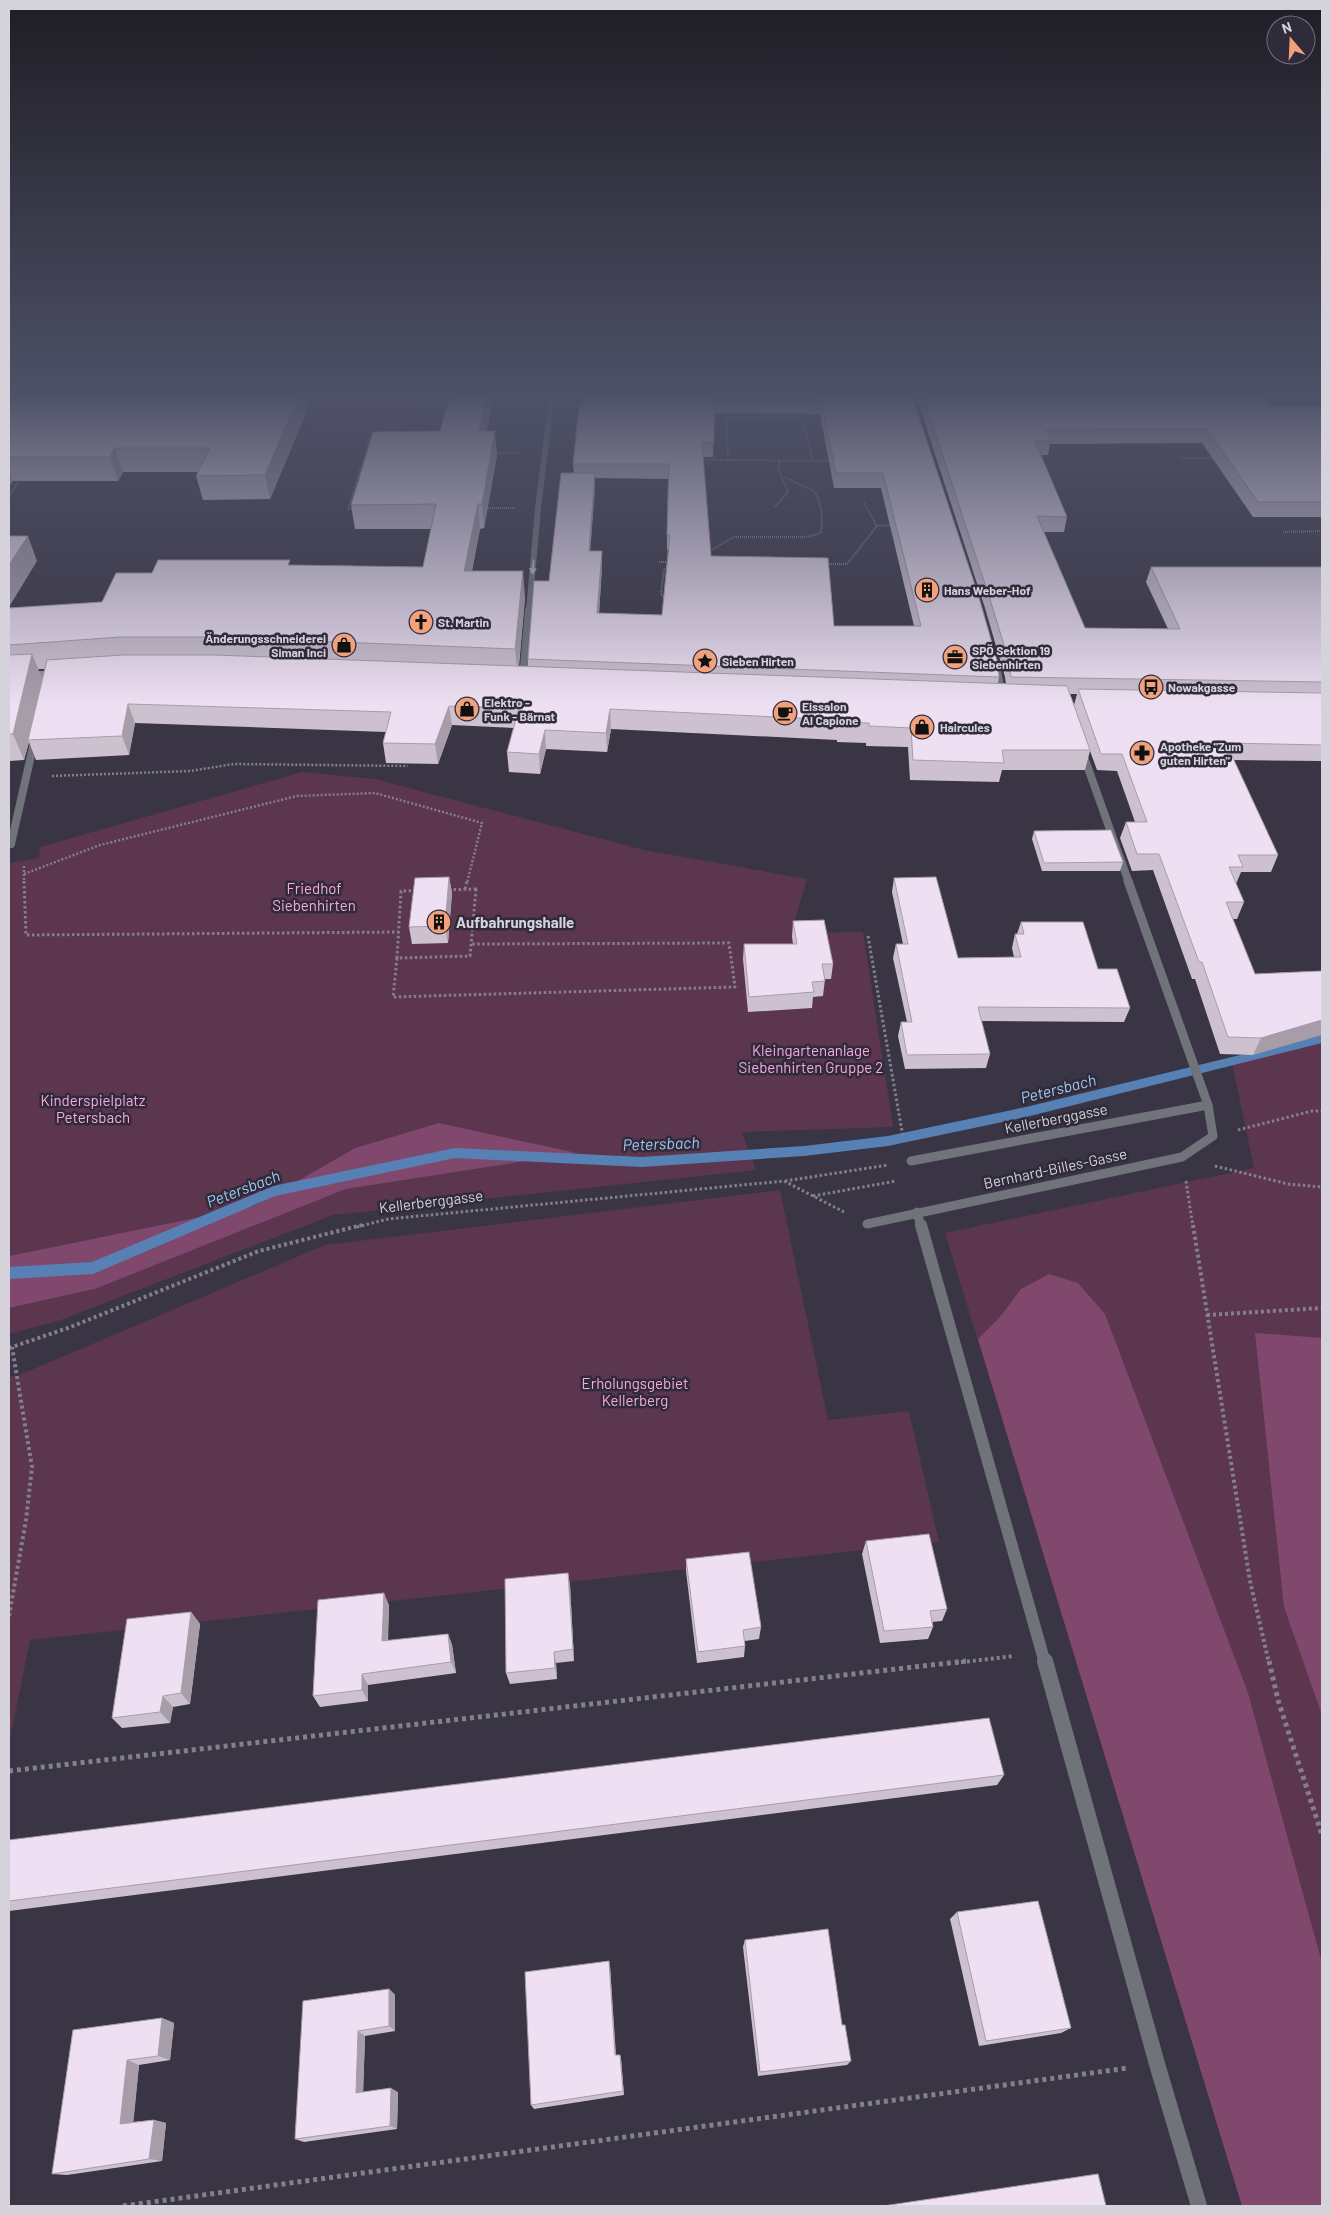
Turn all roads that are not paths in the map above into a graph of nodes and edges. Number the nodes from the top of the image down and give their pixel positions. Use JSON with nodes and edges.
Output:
{"nodes":[{"id":1,"x":539,"y":499,"type":"edge"},
{"id":2,"x":995,"y":660,"type":"edge"},
{"id":3,"x":70,"y":673,"type":"edge"},
{"id":4,"x":50,"y":674,"type":"junction"},
{"id":5,"x":9,"y":677,"type":"edge"},
{"id":6,"x":513,"y":680,"type":"edge"},
{"id":7,"x":523,"y":680,"type":"junction"},
{"id":8,"x":532,"y":680,"type":"edge"},
{"id":9,"x":48,"y":684,"type":"edge"},
{"id":10,"x":992,"y":698,"type":"edge"},
{"id":11,"x":1006,"y":698,"type":"joint"},
{"id":12,"x":37,"y":730,"type":"edge"},
{"id":13,"x":1078,"y":739,"type":"edge"},
{"id":14,"x":11,"y":844,"type":"road end"},
{"id":15,"x":1208,"y":1105,"type":"junction"},
{"id":16,"x":911,"y":1161,"type":"road end"},
{"id":17,"x":917,"y":1212,"type":"junction"},
{"id":18,"x":867,"y":1224,"type":"road end"},
{"id":19,"x":1199,"y":2206,"type":"edge"}],
"edges":[{"from":1,"to":7,"type":"street","one_way":true},
{"from":2,"to":11,"type":"street"},
{"from":3,"to":4,"type":"main road"},
{"from":4,"to":5,"type":"main road"},
{"from":4,"to":9,"type":"street"},
{"from":6,"to":7,"type":"main road"},
{"from":7,"to":8,"type":"main road"},
{"from":10,"to":11,"type":"main road"},
{"from":12,"to":14,"type":"street"},
{"from":13,"to":15,"type":"street"},
{"from":15,"to":16,"type":"street","name":"Kellerberggasse"},
{"from":15,"to":17,"type":"street","name":"Bernhard-Billes-Gasse"},
{"from":17,"to":18,"type":"street","name":"Bernhard-Billes-Gasse"},
{"from":17,"to":19,"type":"street"}]}
